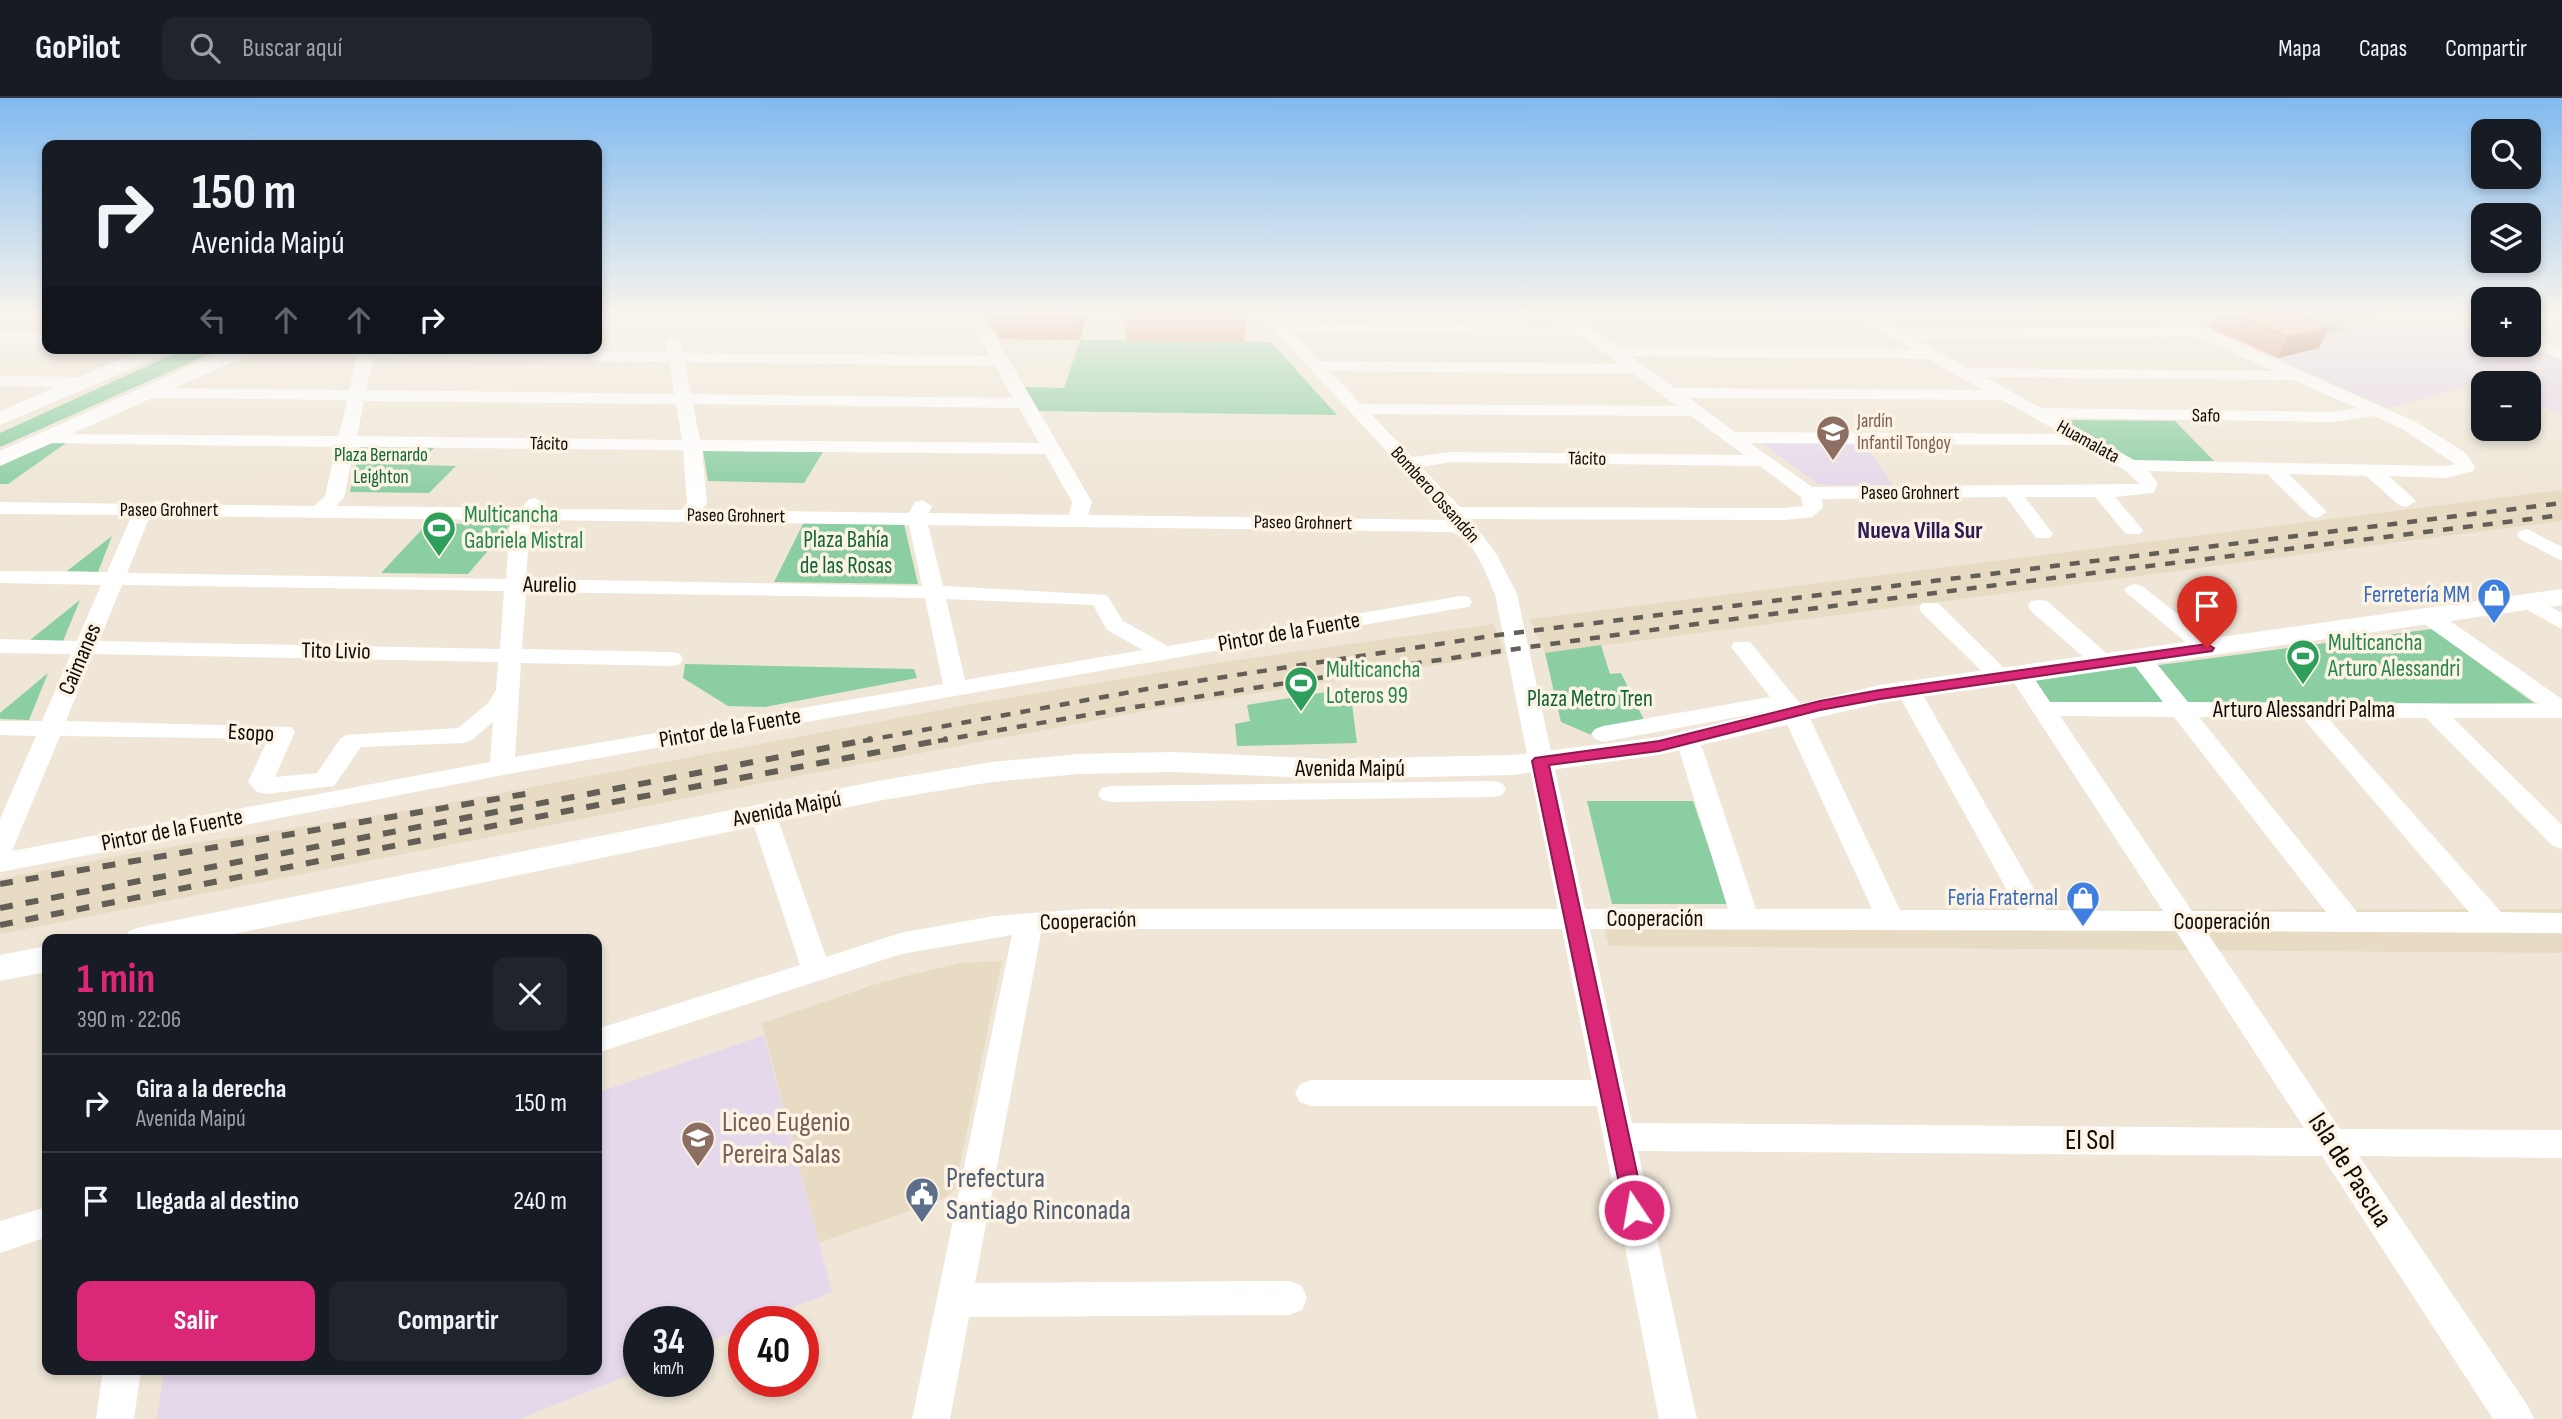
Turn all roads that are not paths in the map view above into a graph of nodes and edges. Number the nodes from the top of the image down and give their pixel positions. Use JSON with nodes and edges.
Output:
{"nodes":[{"id":1,"x":107,"y":373,"type":"edge"},
{"id":2,"x":198,"y":373,"type":"edge"},
{"id":3,"x":361,"y":373,"type":"edge"},
{"id":4,"x":678,"y":373,"type":"edge"},
{"id":5,"x":1008,"y":373,"type":"edge"},
{"id":6,"x":1322,"y":373,"type":"edge"},
{"id":7,"x":1644,"y":373,"type":"edge"},
{"id":8,"x":1967,"y":373,"type":"edge"},
{"id":9,"x":2020,"y":373,"type":"edge"},
{"id":10,"x":2291,"y":373,"type":"edge"},
{"id":11,"x":2298,"y":376,"type":"junction"},
{"id":12,"x":0,"y":381,"type":"edge"},
{"id":13,"x":86,"y":382,"type":"junction"},
{"id":14,"x":147,"y":393,"type":"junction"},
{"id":15,"x":1671,"y":393,"type":"junction"},
{"id":16,"x":356,"y":394,"type":"junction"},
{"id":17,"x":2005,"y":395,"type":"junction"},
{"id":18,"x":683,"y":400,"type":"junction"},
{"id":19,"x":1025,"y":403,"type":"junction"},
{"id":20,"x":1355,"y":409,"type":"junction"},
{"id":21,"x":1697,"y":411,"type":"junction"},
{"id":22,"x":2375,"y":411,"type":"junction"},
{"id":23,"x":2037,"y":413,"type":"junction"},
{"id":24,"x":0,"y":419,"type":"edge"},
{"id":25,"x":1732,"y":436,"type":"junction"},
{"id":26,"x":47,"y":438,"type":"junction"},
{"id":27,"x":2084,"y":440,"type":"junction"},
{"id":28,"x":345,"y":441,"type":"junction"},
{"id":29,"x":692,"y":445,"type":"junction"},
{"id":30,"x":1052,"y":449,"type":"junction"},
{"id":31,"x":0,"y":459,"type":"edge"},
{"id":32,"x":1766,"y":461,"type":"junction"},
{"id":33,"x":1408,"y":463,"type":"junction"},
{"id":34,"x":2130,"y":465,"type":"junction"},
{"id":35,"x":2272,"y":468,"type":"junction"},
{"id":36,"x":2370,"y":470,"type":"junction"},
{"id":37,"x":2101,"y":492,"type":"junction"},
{"id":38,"x":2129,"y":492,"type":"joint"},
{"id":39,"x":2012,"y":493,"type":"junction"},
{"id":40,"x":0,"y":494,"type":"edge"},
{"id":41,"x":188,"y":496,"type":"junction"},
{"id":42,"x":1810,"y":496,"type":"junction"},
{"id":43,"x":2406,"y":502,"type":"dead end"},
{"id":44,"x":328,"y":504,"type":"junction"},
{"id":45,"x":533,"y":507,"type":"junction"},
{"id":46,"x":0,"y":508,"type":"edge"},
{"id":47,"x":1451,"y":508,"type":"junction"},
{"id":48,"x":693,"y":509,"type":"junction"},
{"id":49,"x":149,"y":510,"type":"junction"},
{"id":50,"x":919,"y":512,"type":"junction"},
{"id":51,"x":2317,"y":512,"type":"dead end"},
{"id":52,"x":1079,"y":514,"type":"junction"},
{"id":53,"x":1239,"y":516,"type":"junction"},
{"id":54,"x":2133,"y":530,"type":"dead end"},
{"id":55,"x":1471,"y":532,"type":"junction"},
{"id":56,"x":2043,"y":534,"type":"dead end"},
{"id":57,"x":2527,"y":534,"type":"dead end"},
{"id":58,"x":2562,"y":555,"type":"edge"},
{"id":59,"x":0,"y":577,"type":"edge"},
{"id":60,"x":114,"y":579,"type":"junction"},
{"id":61,"x":517,"y":584,"type":"junction"},
{"id":62,"x":2135,"y":590,"type":"dead end"},
{"id":63,"x":932,"y":592,"type":"junction"},
{"id":64,"x":2562,"y":597,"type":"edge"},
{"id":65,"x":1461,"y":602,"type":"dead end"},
{"id":66,"x":2530,"y":602,"type":"junction"},
{"id":67,"x":2039,"y":606,"type":"dead end"},
{"id":68,"x":1930,"y":608,"type":"dead end"},
{"id":69,"x":2428,"y":616,"type":"junction"},
{"id":70,"x":2562,"y":622,"type":"edge"},
{"id":71,"x":0,"y":646,"type":"edge"},
{"id":72,"x":86,"y":646,"type":"junction"},
{"id":73,"x":1742,"y":647,"type":"dead end"},
{"id":74,"x":2207,"y":648,"type":"junction"},
{"id":75,"x":1166,"y":653,"type":"junction"},
{"id":76,"x":511,"y":655,"type":"junction"},
{"id":77,"x":2140,"y":658,"type":"junction"},
{"id":78,"x":672,"y":659,"type":"dead end"},
{"id":79,"x":2104,"y":663,"type":"junction"},
{"id":80,"x":2011,"y":675,"type":"junction"},
{"id":81,"x":956,"y":690,"type":"junction"},
{"id":82,"x":1908,"y":690,"type":"junction"},
{"id":83,"x":507,"y":691,"type":"junction"},
{"id":84,"x":1791,"y":706,"type":"junction"},
{"id":85,"x":2045,"y":709,"type":"junction"},
{"id":86,"x":2183,"y":710,"type":"junction"},
{"id":87,"x":2308,"y":710,"type":"junction"},
{"id":88,"x":2562,"y":710,"type":"edge"},
{"id":89,"x":2433,"y":711,"type":"junction"},
{"id":90,"x":0,"y":728,"type":"edge"},
{"id":91,"x":51,"y":729,"type":"junction"},
{"id":92,"x":1603,"y":734,"type":"dead end"},
{"id":93,"x":1691,"y":750,"type":"dead end"},
{"id":94,"x":1540,"y":761,"type":"junction"},
{"id":95,"x":502,"y":767,"type":"junction"},
{"id":96,"x":1172,"y":777,"type":"junction"},
{"id":97,"x":1493,"y":789,"type":"dead end"},
{"id":98,"x":1111,"y":794,"type":"dead end"},
{"id":99,"x":763,"y":814,"type":"junction"},
{"id":100,"x":5,"y":823,"type":"edge"},
{"id":101,"x":2562,"y":839,"type":"edge"},
{"id":102,"x":0,"y":849,"type":"edge"},
{"id":103,"x":0,"y":863,"type":"edge"},
{"id":104,"x":1573,"y":919,"type":"junction"},
{"id":105,"x":1745,"y":919,"type":"junction"},
{"id":106,"x":1891,"y":920,"type":"junction"},
{"id":107,"x":2038,"y":921,"type":"junction"},
{"id":108,"x":1029,"y":922,"type":"junction"},
{"id":109,"x":2186,"y":922,"type":"junction"},
{"id":110,"x":2350,"y":922,"type":"junction"},
{"id":111,"x":2494,"y":923,"type":"junction"},
{"id":112,"x":2562,"y":923,"type":"edge"},
{"id":113,"x":187,"y":934,"type":"edge"},
{"id":114,"x":42,"y":960,"type":"edge"},
{"id":115,"x":0,"y":968,"type":"edge"},
{"id":116,"x":816,"y":970,"type":"junction"},
{"id":117,"x":602,"y":1039,"type":"edge"},
{"id":118,"x":1311,"y":1093,"type":"dead end"},
{"id":119,"x":1609,"y":1093,"type":"junction"},
{"id":120,"x":1618,"y":1137,"type":"junction"},
{"id":121,"x":2332,"y":1142,"type":"junction"},
{"id":122,"x":2562,"y":1144,"type":"edge"},
{"id":123,"x":42,"y":1224,"type":"edge"},
{"id":124,"x":0,"y":1237,"type":"edge"},
{"id":125,"x":1289,"y":1298,"type":"dead end"},
{"id":126,"x":954,"y":1300,"type":"junction"},
{"id":127,"x":121,"y":1375,"type":"edge"},
{"id":128,"x":115,"y":1419,"type":"edge"},
{"id":129,"x":931,"y":1419,"type":"edge"},
{"id":130,"x":1678,"y":1419,"type":"edge"},
{"id":131,"x":2515,"y":1419,"type":"edge"}],
"edges":[{"from":1,"to":13,"type":"main road"},
{"from":2,"to":14,"type":"main road"},
{"from":3,"to":16,"type":"street"},
{"from":4,"to":18,"type":"street"},
{"from":5,"to":19,"type":"street"},
{"from":6,"to":20,"type":"street","name":"Bombero Ossandón"},
{"from":7,"to":15,"type":"street"},
{"from":8,"to":17,"type":"street","name":"Huamalata"},
{"from":9,"to":11,"type":"street"},
{"from":10,"to":11,"type":"street"},
{"from":11,"to":22,"type":"street"},
{"from":12,"to":13,"type":"street"},
{"from":13,"to":24,"type":"main road"},
{"from":14,"to":16,"type":"street"},
{"from":14,"to":26,"type":"main road"},
{"from":15,"to":17,"type":"street"},
{"from":15,"to":21,"type":"street"},
{"from":16,"to":18,"type":"street"},
{"from":16,"to":28,"type":"street"},
{"from":17,"to":23,"type":"street","name":"Huamalata"},
{"from":18,"to":19,"type":"street"},
{"from":18,"to":29,"type":"street"},
{"from":19,"to":30,"type":"street"},
{"from":20,"to":21,"type":"street"},
{"from":20,"to":33,"type":"street","name":"Bombero Ossandón"},
{"from":21,"to":25,"type":"street"},
{"from":22,"to":23,"type":"street","name":"Safo"},
{"from":22,"to":36,"type":"street"},
{"from":23,"to":27,"type":"street","name":"Huamalata"},
{"from":25,"to":27,"type":"street"},
{"from":25,"to":32,"type":"street"},
{"from":26,"to":28,"type":"street","name":"Tácito"},
{"from":26,"to":31,"type":"main road"},
{"from":27,"to":34,"type":"street","name":"Huamalata"},
{"from":28,"to":29,"type":"street","name":"Tácito"},
{"from":28,"to":44,"type":"street"},
{"from":29,"to":30,"type":"street","name":"Tácito"},
{"from":29,"to":48,"type":"street"},
{"from":30,"to":52,"type":"street"},
{"from":32,"to":33,"type":"street","name":"Tácito"},
{"from":32,"to":42,"type":"street"},
{"from":33,"to":47,"type":"street","name":"Bombero Ossandón"},
{"from":34,"to":35,"type":"street"},
{"from":34,"to":38,"type":"street","name":"Huamalata"},
{"from":35,"to":36,"type":"street"},
{"from":35,"to":51,"type":"street"},
{"from":36,"to":43,"type":"street"},
{"from":37,"to":38,"type":"street","name":"Paseo Grohnert"},
{"from":37,"to":39,"type":"street","name":"Paseo Grohnert"},
{"from":37,"to":54,"type":"street"},
{"from":39,"to":42,"type":"street","name":"Paseo Grohnert"},
{"from":39,"to":56,"type":"street"},
{"from":40,"to":41,"type":"street","name":"Paseo Grohnert"},
{"from":41,"to":44,"type":"street","name":"Paseo Grohnert"},
{"from":41,"to":49,"type":"street"},
{"from":42,"to":47,"type":"street","name":"Paseo Grohnert"},
{"from":44,"to":45,"type":"street","name":"Paseo Grohnert"},
{"from":44,"to":49,"type":"street","name":"Paseo Grohnert"},
{"from":45,"to":48,"type":"street","name":"Paseo Grohnert"},
{"from":45,"to":61,"type":"street"},
{"from":46,"to":49,"type":"street","name":"Paseo Grohnert"},
{"from":47,"to":53,"type":"street","name":"Paseo Grohnert"},
{"from":47,"to":55,"type":"street","name":"Bombero Ossandón"},
{"from":48,"to":50,"type":"street","name":"Paseo Grohnert"},
{"from":49,"to":60,"type":"street","name":"Caimanes"},
{"from":50,"to":52,"type":"street","name":"Paseo Grohnert"},
{"from":50,"to":63,"type":"street"},
{"from":52,"to":53,"type":"street","name":"Paseo Grohnert"},
{"from":53,"to":55,"type":"street","name":"Paseo Grohnert"},
{"from":55,"to":94,"type":"street","name":"Bombero Ossandón"},
{"from":57,"to":58,"type":"street"},
{"from":59,"to":60,"type":"street","name":"Aurelio"},
{"from":60,"to":61,"type":"street","name":"Aurelio"},
{"from":60,"to":72,"type":"street","name":"Caimanes"},
{"from":61,"to":63,"type":"street","name":"Aurelio"},
{"from":61,"to":76,"type":"street"},
{"from":62,"to":74,"type":"street"},
{"from":63,"to":75,"type":"street","name":"Aurelio"},
{"from":63,"to":81,"type":"street"},
{"from":64,"to":66,"type":"main road","name":"Avenida Maipú"},
{"from":65,"to":75,"type":"street","name":"Pintor de la Fuente"},
{"from":66,"to":69,"type":"main road","name":"Avenida Maipú"},
{"from":66,"to":70,"type":"street"},
{"from":67,"to":79,"type":"street"},
{"from":68,"to":80,"type":"street","name":"Isla de Pascua"},
{"from":69,"to":74,"type":"main road","name":"Avenida Maipú"},
{"from":69,"to":88,"type":"street"},
{"from":71,"to":72,"type":"street","name":"Tito Livio"},
{"from":72,"to":76,"type":"street","name":"Tito Livio"},
{"from":72,"to":91,"type":"street","name":"Caimanes"},
{"from":73,"to":84,"type":"street"},
{"from":74,"to":77,"type":"main road","name":"Avenida Maipú"},
{"from":75,"to":81,"type":"street","name":"Pintor de la Fuente"},
{"from":76,"to":78,"type":"street","name":"Tito Livio"},
{"from":76,"to":83,"type":"street"},
{"from":77,"to":79,"type":"main road","name":"Avenida Maipú"},
{"from":77,"to":86,"type":"street"},
{"from":79,"to":80,"type":"main road","name":"Avenida Maipú"},
{"from":80,"to":82,"type":"main road","name":"Avenida Maipú"},
{"from":80,"to":85,"type":"street","name":"Isla de Pascua"},
{"from":81,"to":95,"type":"street","name":"Pintor de la Fuente"},
{"from":82,"to":84,"type":"main road","name":"Avenida Maipú"},
{"from":82,"to":107,"type":"street"},
{"from":83,"to":91,"type":"street","name":"Esopo"},
{"from":83,"to":95,"type":"street"},
{"from":84,"to":92,"type":"street","name":"Avenida Maipú"},
{"from":84,"to":94,"type":"main road","name":"Avenida Maipú"},
{"from":84,"to":106,"type":"street"},
{"from":85,"to":86,"type":"street","name":"Arturo Alessandri Palma"},
{"from":85,"to":109,"type":"street","name":"Isla de Pascua"},
{"from":86,"to":87,"type":"street","name":"Arturo Alessandri Palma"},
{"from":86,"to":110,"type":"street"},
{"from":87,"to":89,"type":"street","name":"Arturo Alessandri Palma"},
{"from":87,"to":111,"type":"street"},
{"from":88,"to":89,"type":"street","name":"Arturo Alessandri Palma"},
{"from":89,"to":101,"type":"street"},
{"from":90,"to":91,"type":"street","name":"Esopo"},
{"from":91,"to":100,"type":"street","name":"Caimanes"},
{"from":93,"to":105,"type":"street"},
{"from":94,"to":96,"type":"main road","name":"Avenida Maipú"},
{"from":94,"to":104,"type":"street","name":"Bombero Ossandón"},
{"from":95,"to":103,"type":"street","name":"Pintor de la Fuente"},
{"from":96,"to":97,"type":"street","name":"Avenida Maipú"},
{"from":96,"to":98,"type":"street","name":"Avenida Maipú"},
{"from":96,"to":99,"type":"main road","name":"Avenida Maipú"},
{"from":99,"to":113,"type":"main road","name":"Avenida Maipú"},
{"from":99,"to":116,"type":"street"},
{"from":100,"to":102,"type":"street","name":"Caimanes"},
{"from":104,"to":105,"type":"street","name":"Cooperación"},
{"from":104,"to":108,"type":"street","name":"Cooperación"},
{"from":104,"to":119,"type":"street","name":"Bombero Ossandón"},
{"from":105,"to":106,"type":"street","name":"Cooperación"},
{"from":106,"to":107,"type":"street","name":"Cooperación"},
{"from":107,"to":109,"type":"street","name":"Cooperación"},
{"from":108,"to":116,"type":"street","name":"Cooperación"},
{"from":108,"to":126,"type":"street"},
{"from":109,"to":110,"type":"street","name":"Cooperación"},
{"from":109,"to":121,"type":"street","name":"Isla de Pascua"},
{"from":110,"to":111,"type":"street","name":"Cooperación"},
{"from":111,"to":112,"type":"street","name":"Cooperación"},
{"from":114,"to":115,"type":"main road"},
{"from":116,"to":117,"type":"street","name":"Cooperación"},
{"from":118,"to":119,"type":"street"},
{"from":119,"to":120,"type":"street","name":"Bombero Ossandón"},
{"from":120,"to":121,"type":"street","name":"El Sol"},
{"from":120,"to":130,"type":"street","name":"Bombero Ossandón"},
{"from":121,"to":122,"type":"street","name":"El Sol"},
{"from":121,"to":131,"type":"street","name":"Isla de Pascua"},
{"from":123,"to":124,"type":"street"},
{"from":125,"to":126,"type":"street"},
{"from":126,"to":129,"type":"street"},
{"from":127,"to":128,"type":"street"}]}
